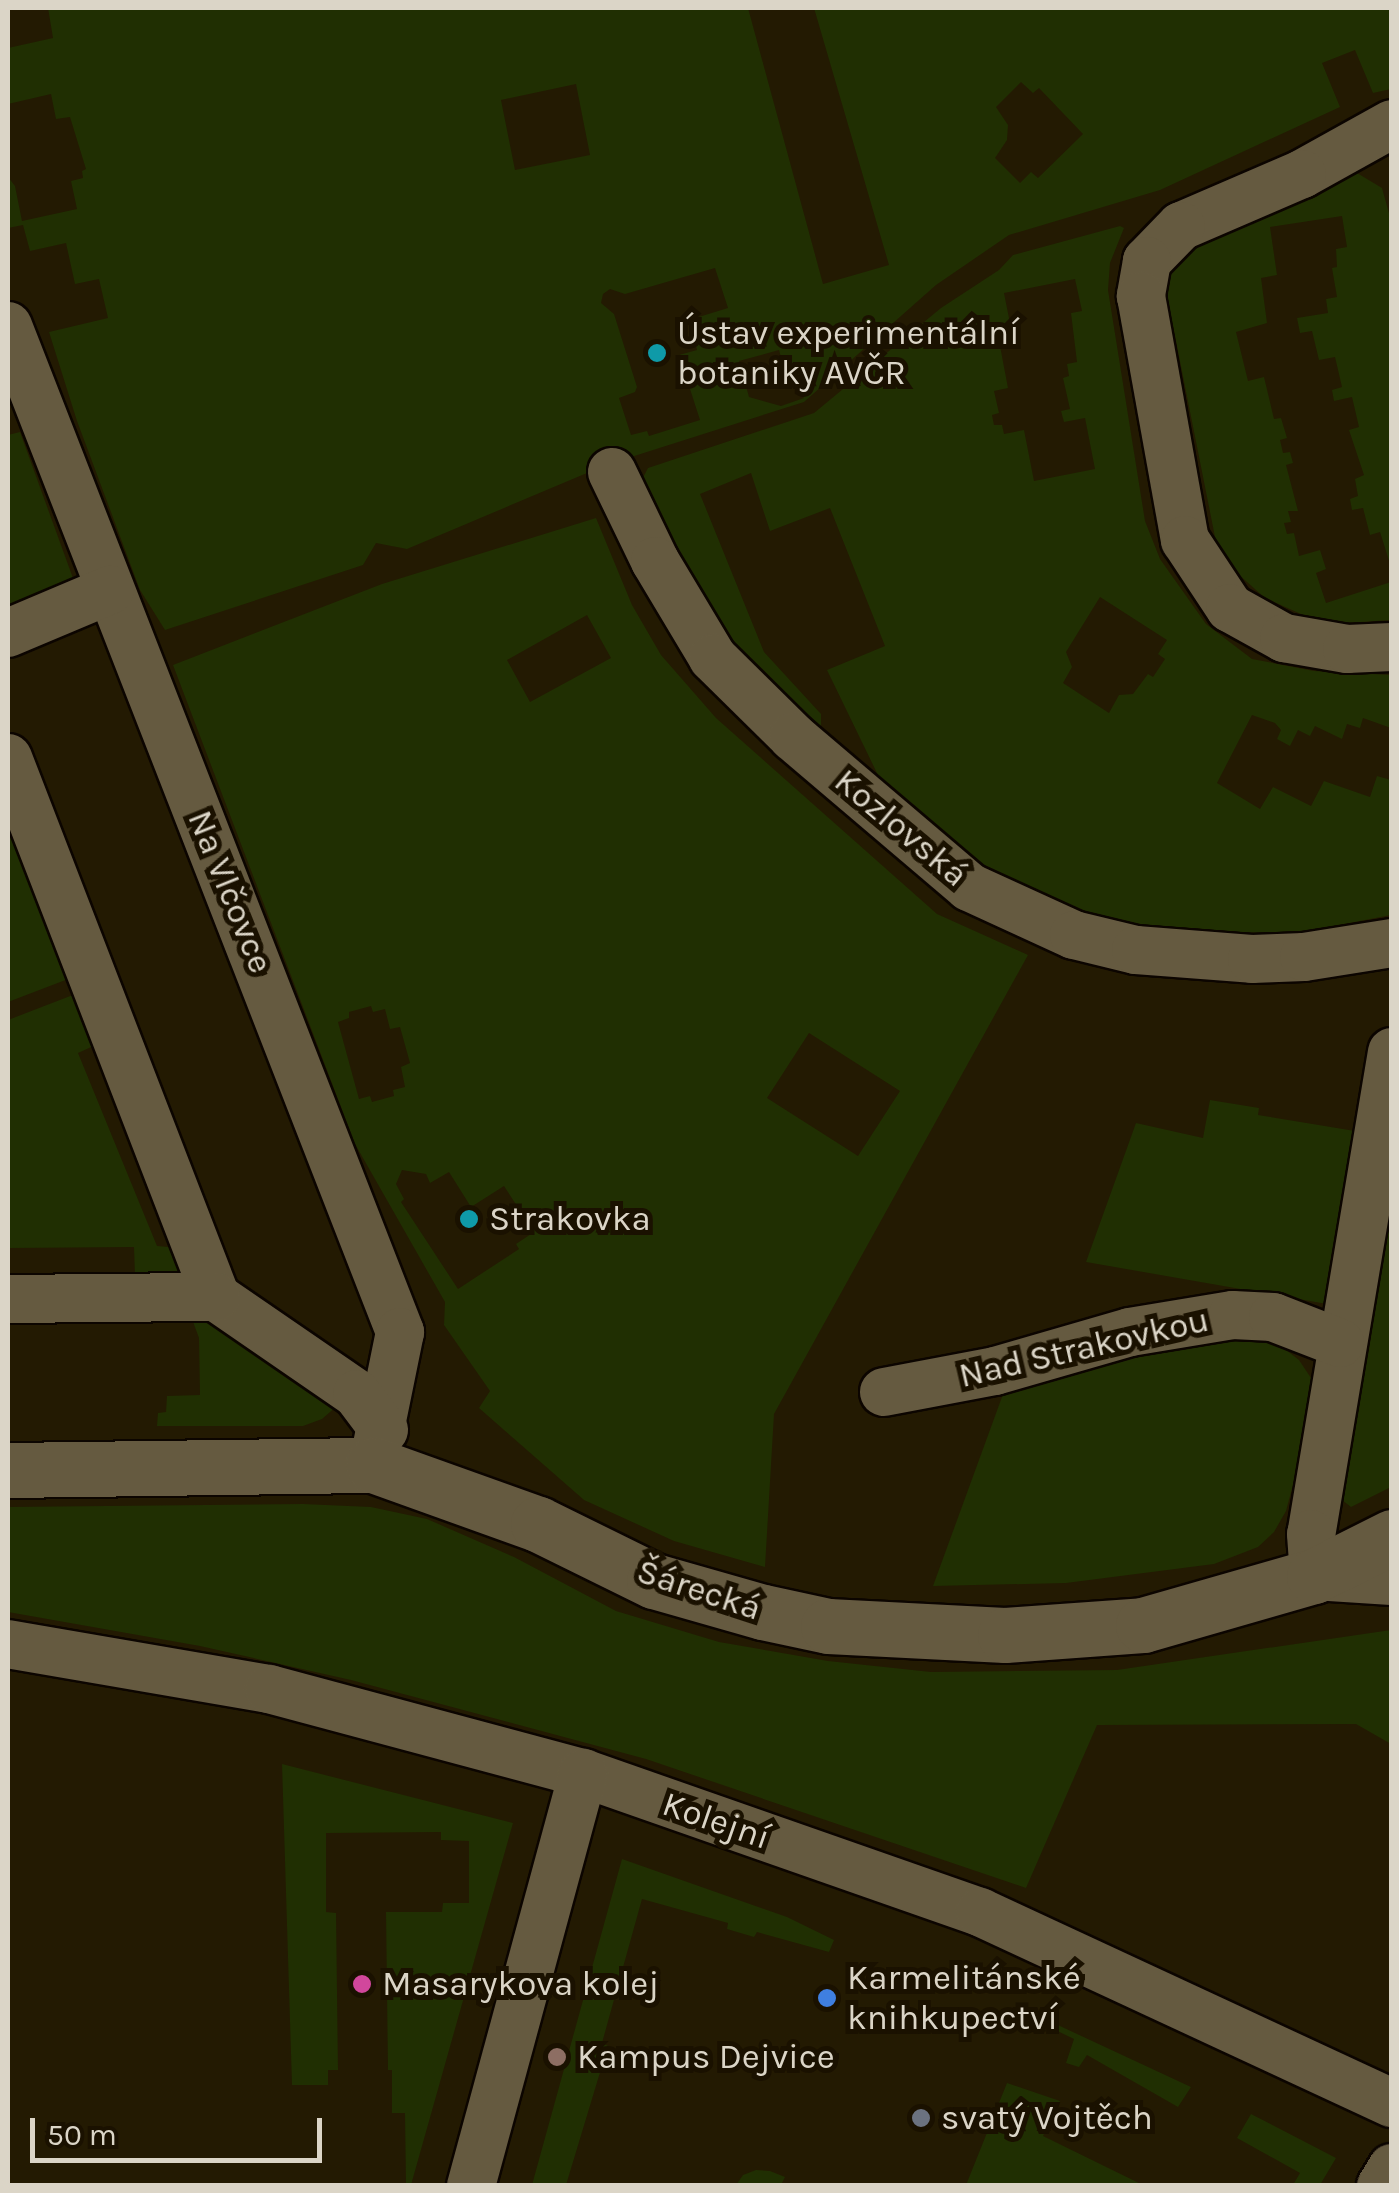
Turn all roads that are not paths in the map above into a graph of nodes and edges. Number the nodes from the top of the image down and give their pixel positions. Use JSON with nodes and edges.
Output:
{"nodes":[{"id":1,"x":1392,"y":124,"type":"edge"},
{"id":2,"x":8,"y":326,"type":"edge"},
{"id":3,"x":612,"y":472,"type":"dead end"},
{"id":4,"x":110,"y":590,"type":"junction"},
{"id":5,"x":8,"y":633,"type":"edge"},
{"id":6,"x":1392,"y":647,"type":"edge"},
{"id":7,"x":8,"y":758,"type":"edge"},
{"id":8,"x":1392,"y":943,"type":"edge"},
{"id":9,"x":1392,"y":1052,"type":"edge"},
{"id":10,"x":216,"y":1296,"type":"junction"},
{"id":11,"x":8,"y":1299,"type":"edge"},
{"id":12,"x":1340,"y":1343,"type":"junction"},
{"id":13,"x":884,"y":1392,"type":"dead end"},
{"id":14,"x":379,"y":1448,"type":"junction"},
{"id":15,"x":8,"y":1470,"type":"edge"},
{"id":16,"x":1392,"y":1537,"type":"edge"},
{"id":17,"x":1314,"y":1576,"type":"junction"},
{"id":18,"x":1392,"y":1581,"type":"edge"},
{"id":19,"x":8,"y":1644,"type":"edge"},
{"id":20,"x":583,"y":1774,"type":"junction"},
{"id":21,"x":1392,"y":2103,"type":"edge"},
{"id":22,"x":1392,"y":2168,"type":"edge"},
{"id":23,"x":471,"y":2186,"type":"edge"},
{"id":24,"x":1382,"y":2186,"type":"edge"}],
"edges":[{"from":1,"to":6,"type":"street"},
{"from":2,"to":4,"type":"street","name":"Na Vlčovce"},
{"from":3,"to":8,"type":"street","name":"Kozlovská"},
{"from":4,"to":5,"type":"street"},
{"from":4,"to":14,"type":"street","name":"Na Vlčovce"},
{"from":7,"to":10,"type":"street"},
{"from":9,"to":12,"type":"street"},
{"from":10,"to":11,"type":"street"},
{"from":10,"to":14,"type":"street"},
{"from":12,"to":13,"type":"street","name":"Nad Strakovkou"},
{"from":12,"to":17,"type":"street"},
{"from":14,"to":15,"type":"street","name":"Šárecká"},
{"from":14,"to":17,"type":"street","name":"Šárecká"},
{"from":16,"to":17,"type":"street","name":"Šárecká"},
{"from":17,"to":18,"type":"street"},
{"from":19,"to":20,"type":"street","name":"Kolejní"},
{"from":20,"to":21,"type":"street","name":"Kolejní"},
{"from":20,"to":23,"type":"street"},
{"from":22,"to":24,"type":"street"}]}
